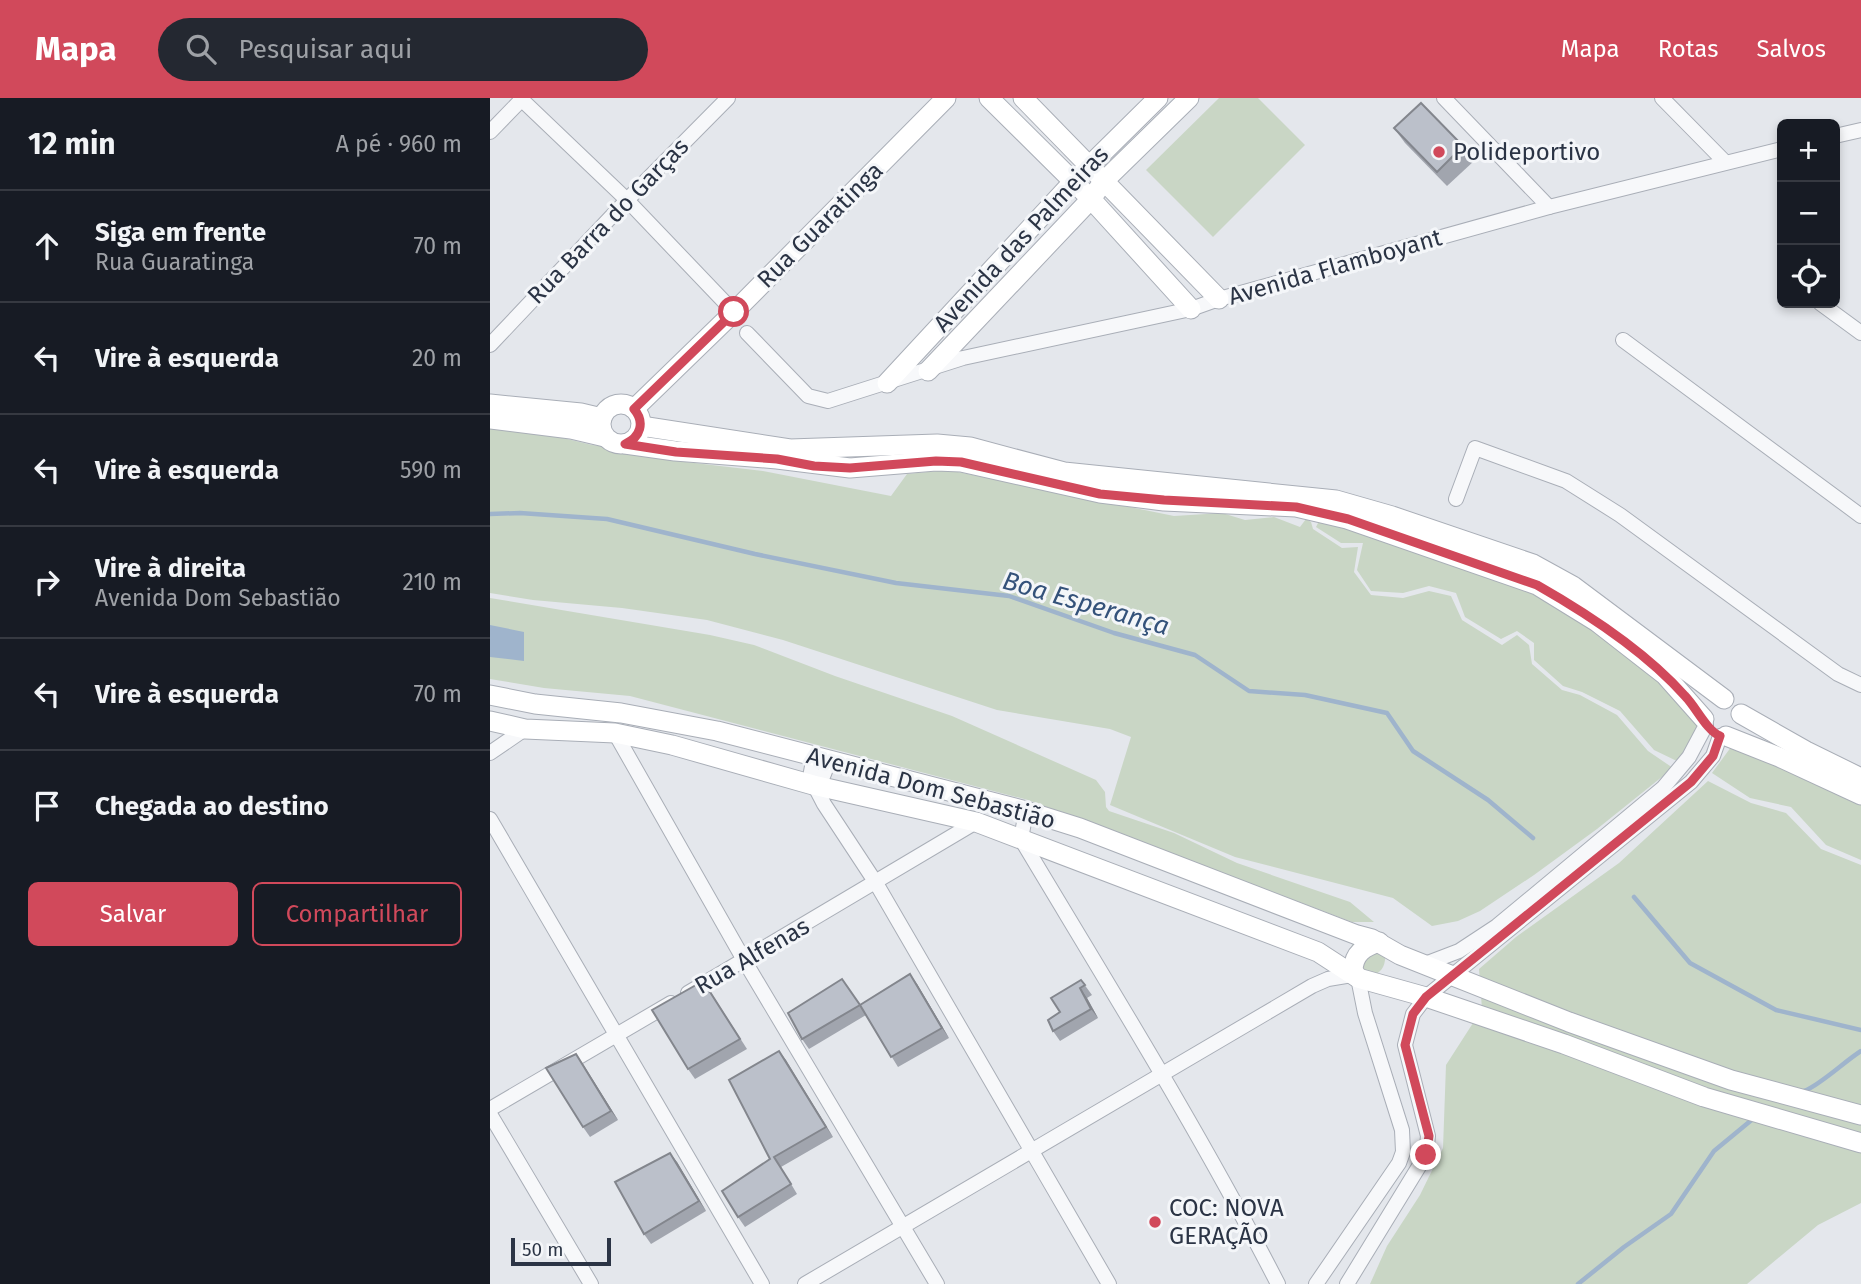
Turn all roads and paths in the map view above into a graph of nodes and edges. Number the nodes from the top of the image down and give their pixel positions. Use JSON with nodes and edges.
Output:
{"nodes":[{"id":1,"x":522,"y":98,"type":"edge"},
{"id":2,"x":728,"y":98,"type":"edge"},
{"id":3,"x":946,"y":98,"type":"edge"},
{"id":4,"x":989,"y":98,"type":"edge"},
{"id":5,"x":1023,"y":98,"type":"edge"},
{"id":6,"x":1158,"y":98,"type":"edge"},
{"id":7,"x":1189,"y":98,"type":"edge"},
{"id":8,"x":1444,"y":98,"type":"edge"},
{"id":9,"x":1662,"y":98,"type":"edge"},
{"id":10,"x":1861,"y":130,"type":"edge"},
{"id":11,"x":490,"y":132,"type":"edge"},
{"id":12,"x":1840,"y":135,"type":"edge"},
{"id":13,"x":1777,"y":150,"type":"edge"},
{"id":14,"x":1726,"y":162,"type":"junction"},
{"id":15,"x":1088,"y":166,"type":"junction"},
{"id":16,"x":1104,"y":181,"type":"junction"},
{"id":17,"x":1073,"y":182,"type":"junction"},
{"id":18,"x":1091,"y":199,"type":"junction"},
{"id":19,"x":627,"y":200,"type":"junction"},
{"id":20,"x":1549,"y":207,"type":"junction"},
{"id":21,"x":1219,"y":299,"type":"junction"},
{"id":22,"x":1827,"y":308,"type":"edge"},
{"id":23,"x":1191,"y":309,"type":"junction"},
{"id":24,"x":734,"y":312,"type":"junction"},
{"id":25,"x":747,"y":332,"type":"dead end"},
{"id":26,"x":1861,"y":332,"type":"edge"},
{"id":27,"x":1623,"y":340,"type":"dead end"},
{"id":28,"x":490,"y":345,"type":"edge"},
{"id":29,"x":928,"y":371,"type":"junction"},
{"id":30,"x":887,"y":383,"type":"junction"},
{"id":31,"x":490,"y":404,"type":"edge"},
{"id":32,"x":637,"y":417,"type":"junction"},
{"id":33,"x":490,"y":419,"type":"edge"},
{"id":34,"x":604,"y":427,"type":"junction"},
{"id":35,"x":625,"y":444,"type":"junction"},
{"id":36,"x":1456,"y":499,"type":"dead end"},
{"id":37,"x":1861,"y":516,"type":"edge"},
{"id":38,"x":1861,"y":685,"type":"edge"},
{"id":39,"x":490,"y":695,"type":"edge"},
{"id":40,"x":1724,"y":699,"type":"junction"},
{"id":41,"x":1741,"y":713,"type":"junction"},
{"id":42,"x":490,"y":721,"type":"edge"},
{"id":43,"x":525,"y":729,"type":"junction"},
{"id":44,"x":1714,"y":729,"type":"junction"},
{"id":45,"x":615,"y":733,"type":"junction"},
{"id":46,"x":490,"y":753,"type":"edge"},
{"id":47,"x":822,"y":759,"type":"junction"},
{"id":48,"x":1861,"y":778,"type":"edge"},
{"id":49,"x":813,"y":785,"type":"junction"},
{"id":50,"x":1861,"y":795,"type":"edge"},
{"id":51,"x":1027,"y":811,"type":"junction"},
{"id":52,"x":490,"y":819,"type":"edge"},
{"id":53,"x":976,"y":822,"type":"junction"},
{"id":54,"x":1021,"y":839,"type":"junction"},
{"id":55,"x":876,"y":883,"type":"junction"},
{"id":56,"x":1378,"y":942,"type":"junction"},
{"id":57,"x":744,"y":960,"type":"junction"},
{"id":58,"x":1425,"y":964,"type":"junction"},
{"id":59,"x":1352,"y":974,"type":"junction"},
{"id":60,"x":1453,"y":975,"type":"junction"},
{"id":61,"x":1421,"y":995,"type":"junction"},
{"id":62,"x":616,"y":1035,"type":"junction"},
{"id":63,"x":1162,"y":1075,"type":"junction"},
{"id":64,"x":490,"y":1109,"type":"edge"},
{"id":65,"x":490,"y":1114,"type":"edge"},
{"id":66,"x":1861,"y":1115,"type":"edge"},
{"id":67,"x":1861,"y":1143,"type":"edge"},
{"id":68,"x":1032,"y":1150,"type":"junction"},
{"id":69,"x":904,"y":1227,"type":"junction"},
{"id":70,"x":591,"y":1284,"type":"edge"},
{"id":71,"x":762,"y":1284,"type":"edge"},
{"id":72,"x":805,"y":1284,"type":"edge"},
{"id":73,"x":937,"y":1284,"type":"edge"},
{"id":74,"x":1109,"y":1284,"type":"edge"},
{"id":75,"x":1278,"y":1284,"type":"edge"},
{"id":76,"x":1316,"y":1284,"type":"edge"},
{"id":77,"x":1347,"y":1284,"type":"edge"}],
"edges":[{"from":1,"to":11,"type":"street"},
{"from":1,"to":19,"type":"street"},
{"from":2,"to":19,"type":"street","name":"Rua Barra do Garças"},
{"from":3,"to":24,"type":"street","name":"Rua Guaratinga"},
{"from":4,"to":17,"type":"street"},
{"from":5,"to":15,"type":"street"},
{"from":6,"to":15,"type":"street","name":"Avenida das Palmeiras"},
{"from":7,"to":16,"type":"street","name":"Avenida das Palmeiras"},
{"from":8,"to":20,"type":"street"},
{"from":9,"to":14,"type":"street"},
{"from":10,"to":12,"type":"street"},
{"from":13,"to":14,"type":"street","name":"Avenida Flamboyant"},
{"from":14,"to":20,"type":"street","name":"Avenida Flamboyant"},
{"from":15,"to":16,"type":"street"},
{"from":15,"to":17,"type":"street","name":"Avenida das Palmeiras"},
{"from":16,"to":18,"type":"street","name":"Avenida das Palmeiras"},
{"from":16,"to":21,"type":"street"},
{"from":17,"to":18,"type":"street"},
{"from":17,"to":30,"type":"street","name":"Avenida das Palmeiras"},
{"from":18,"to":23,"type":"street"},
{"from":18,"to":29,"type":"street","name":"Avenida das Palmeiras"},
{"from":19,"to":24,"type":"street"},
{"from":19,"to":28,"type":"street","name":"Rua Barra do Garças"},
{"from":20,"to":21,"type":"street","name":"Avenida Flamboyant"},
{"from":21,"to":23,"type":"street","name":"Avenida Flamboyant"},
{"from":22,"to":26,"type":"street"},
{"from":23,"to":29,"type":"street","name":"Avenida Flamboyant"},
{"from":24,"to":32,"type":"street","name":"Rua Guaratinga"},
{"from":25,"to":30,"type":"street","name":"Avenida Flamboyant"},
{"from":27,"to":37,"type":"street"},
{"from":29,"to":30,"type":"street","name":"Avenida Flamboyant"},
{"from":31,"to":34,"type":"street"},
{"from":32,"to":34,"type":"street"},
{"from":32,"to":35,"type":"street"},
{"from":32,"to":40,"type":"street"},
{"from":33,"to":34,"type":"street"},
{"from":34,"to":35,"type":"street"},
{"from":35,"to":44,"type":"street"},
{"from":36,"to":38,"type":"street"},
{"from":39,"to":47,"type":"street","name":"Avenida Dom Sebastião"},
{"from":40,"to":41,"type":"street"},
{"from":40,"to":44,"type":"street"},
{"from":41,"to":44,"type":"street"},
{"from":41,"to":48,"type":"street"},
{"from":42,"to":43,"type":"street","name":"Avenida Dom Sebastião"},
{"from":43,"to":45,"type":"street","name":"Avenida Dom Sebastião"},
{"from":43,"to":46,"type":"street"},
{"from":44,"to":50,"type":"street"},
{"from":44,"to":58,"type":"street"},
{"from":44,"to":60,"type":"street"},
{"from":45,"to":49,"type":"street","name":"Avenida Dom Sebastião"},
{"from":45,"to":57,"type":"street"},
{"from":47,"to":49,"type":"street"},
{"from":47,"to":51,"type":"street","name":"Avenida Dom Sebastião"},
{"from":49,"to":53,"type":"street","name":"Avenida Dom Sebastião"},
{"from":49,"to":55,"type":"street"},
{"from":51,"to":54,"type":"street"},
{"from":51,"to":56,"type":"street","name":"Avenida Dom Sebastião"},
{"from":52,"to":62,"type":"street"},
{"from":53,"to":54,"type":"street","name":"Avenida Dom Sebastião"},
{"from":53,"to":55,"type":"street","name":"Rua Alfenas"},
{"from":54,"to":59,"type":"street","name":"Avenida Dom Sebastião"},
{"from":54,"to":63,"type":"street"},
{"from":55,"to":57,"type":"street","name":"Rua Alfenas"},
{"from":55,"to":68,"type":"street"},
{"from":56,"to":58,"type":"street","name":"Avenida Dom Sebastião"},
{"from":56,"to":59,"type":"street"},
{"from":57,"to":62,"type":"street","name":"Rua Alfenas"},
{"from":57,"to":69,"type":"street"},
{"from":58,"to":60,"type":"street"},
{"from":59,"to":61,"type":"street","name":"Avenida Dom Sebastião"},
{"from":59,"to":63,"type":"street"},
{"from":59,"to":76,"type":"street"},
{"from":60,"to":61,"type":"street"},
{"from":60,"to":66,"type":"street"},
{"from":61,"to":67,"type":"street","name":"Avenida Dom Sebastião"},
{"from":61,"to":77,"type":"street"},
{"from":62,"to":64,"type":"street","name":"Rua Alfenas"},
{"from":62,"to":71,"type":"street"},
{"from":63,"to":68,"type":"street"},
{"from":63,"to":75,"type":"street"},
{"from":65,"to":70,"type":"street"},
{"from":68,"to":69,"type":"street"},
{"from":68,"to":74,"type":"street"},
{"from":69,"to":72,"type":"street"},
{"from":69,"to":73,"type":"street"}]}
